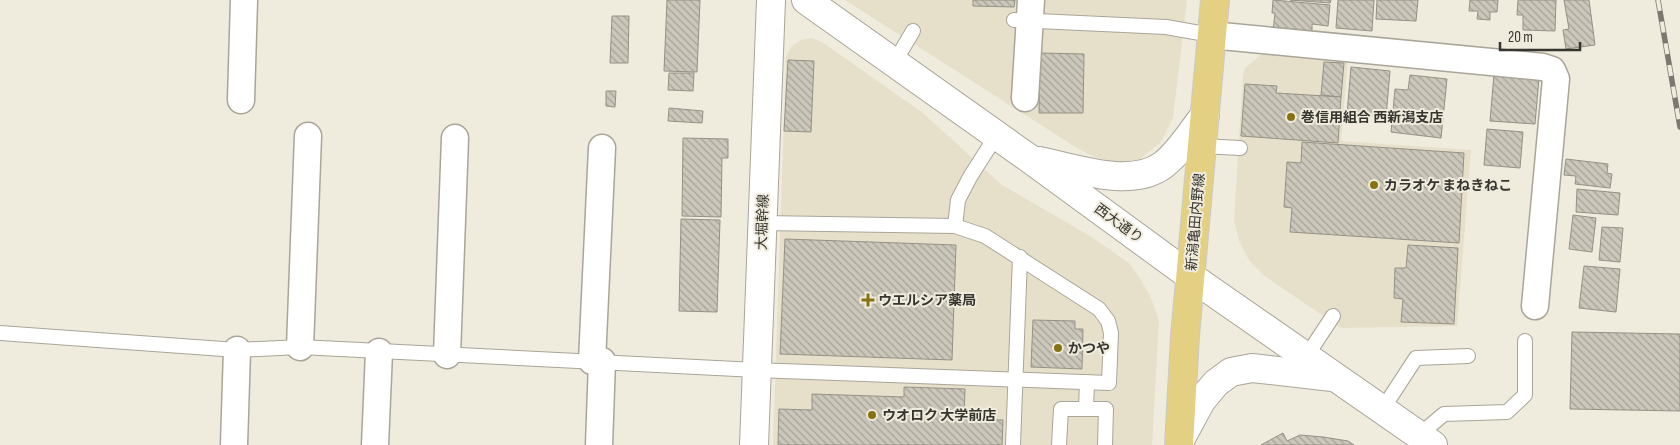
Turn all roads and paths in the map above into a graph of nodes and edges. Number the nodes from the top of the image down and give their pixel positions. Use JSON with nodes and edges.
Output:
{"nodes":[{"id":1,"x":244,"y":0,"type":"edge"},
{"id":2,"x":770,"y":0,"type":"edge"},
{"id":3,"x":806,"y":0,"type":"edge"},
{"id":4,"x":1215,"y":0,"type":"edge"},
{"id":5,"x":1025,"y":14,"type":"edge"},
{"id":6,"x":913,"y":31,"type":"dead end"},
{"id":7,"x":1211,"y":35,"type":"junction"},
{"id":8,"x":894,"y":63,"type":"junction"},
{"id":9,"x":1025,"y":98,"type":"dead end"},
{"id":10,"x":241,"y":100,"type":"dead end"},
{"id":11,"x":1205,"y":115,"type":"junction"},
{"id":12,"x":308,"y":136,"type":"dead end"},
{"id":13,"x":996,"y":136,"type":"junction"},
{"id":14,"x":455,"y":138,"type":"dead end"},
{"id":15,"x":1202,"y":146,"type":"junction"},
{"id":16,"x":602,"y":148,"type":"dead end"},
{"id":17,"x":1240,"y":148,"type":"dead end"},
{"id":18,"x":1030,"y":159,"type":"junction"},
{"id":19,"x":762,"y":223,"type":"junction"},
{"id":20,"x":955,"y":226,"type":"junction"},
{"id":21,"x":1020,"y":257,"type":"junction"},
{"id":22,"x":1190,"y":276,"type":"junction"},
{"id":23,"x":1535,"y":306,"type":"dead end"},
{"id":24,"x":1333,"y":316,"type":"dead end"},
{"id":25,"x":0,"y":333,"type":"edge"},
{"id":26,"x":1525,"y":341,"type":"dead end"},
{"id":27,"x":300,"y":347,"type":"junction"},
{"id":28,"x":237,"y":350,"type":"junction"},
{"id":29,"x":379,"y":352,"type":"junction"},
{"id":30,"x":447,"y":355,"type":"junction"},
{"id":31,"x":1468,"y":356,"type":"dead end"},
{"id":32,"x":1306,"y":358,"type":"junction"},
{"id":33,"x":597,"y":361,"type":"junction"},
{"id":34,"x":756,"y":370,"type":"junction"},
{"id":35,"x":1334,"y":377,"type":"junction"},
{"id":36,"x":1015,"y":380,"type":"junction"},
{"id":37,"x":1087,"y":382,"type":"junction"},
{"id":38,"x":1086,"y":409,"type":"junction"},
{"id":39,"x":1382,"y":410,"type":"junction"},
{"id":40,"x":1426,"y":440,"type":"edge"},
{"id":41,"x":1180,"y":442,"type":"edge"},
{"id":42,"x":234,"y":445,"type":"edge"},
{"id":43,"x":375,"y":445,"type":"edge"},
{"id":44,"x":600,"y":445,"type":"edge"},
{"id":45,"x":754,"y":445,"type":"edge"},
{"id":46,"x":1013,"y":445,"type":"edge"},
{"id":47,"x":1059,"y":445,"type":"edge"},
{"id":48,"x":1105,"y":445,"type":"edge"}],
"edges":[{"from":1,"to":10,"type":"street"},
{"from":2,"to":19,"type":"street","name":"大堀幹線"},
{"from":3,"to":8,"type":"street","name":"西大通り"},
{"from":4,"to":7,"type":"main road","name":"新潟亀田内野線"},
{"from":5,"to":7,"type":"lane"},
{"from":5,"to":9,"type":"street"},
{"from":6,"to":8,"type":"lane"},
{"from":7,"to":11,"type":"main road","name":"新潟亀田内野線"},
{"from":7,"to":23,"type":"street"},
{"from":8,"to":13,"type":"street","name":"西大通り"},
{"from":11,"to":15,"type":"main road","name":"新潟亀田内野線"},
{"from":11,"to":18,"type":"street"},
{"from":12,"to":27,"type":"street"},
{"from":13,"to":18,"type":"street","name":"西大通り"},
{"from":13,"to":20,"type":"lane"},
{"from":14,"to":30,"type":"street"},
{"from":15,"to":17,"type":"lane"},
{"from":15,"to":22,"type":"main road","name":"新潟亀田内野線"},
{"from":16,"to":33,"type":"street"},
{"from":18,"to":22,"type":"street","name":"西大通り"},
{"from":19,"to":20,"type":"lane"},
{"from":19,"to":34,"type":"street","name":"大堀幹線"},
{"from":20,"to":21,"type":"lane"},
{"from":21,"to":36,"type":"lane"},
{"from":21,"to":37,"type":"lane"},
{"from":22,"to":32,"type":"street","name":"西大通り"},
{"from":22,"to":41,"type":"main road","name":"新潟亀田内野線"},
{"from":24,"to":32,"type":"lane"},
{"from":25,"to":28,"type":"lane"},
{"from":26,"to":40,"type":"lane"},
{"from":27,"to":28,"type":"lane"},
{"from":27,"to":29,"type":"lane"},
{"from":28,"to":42,"type":"street"},
{"from":29,"to":30,"type":"lane"},
{"from":29,"to":43,"type":"street"},
{"from":30,"to":33,"type":"lane"},
{"from":31,"to":39,"type":"lane"},
{"from":32,"to":35,"type":"street","name":"西大通り"},
{"from":33,"to":34,"type":"lane"},
{"from":33,"to":44,"type":"street"},
{"from":34,"to":36,"type":"lane"},
{"from":34,"to":45,"type":"street","name":"大堀幹線"},
{"from":35,"to":39,"type":"street","name":"西大通り"},
{"from":35,"to":41,"type":"street"},
{"from":36,"to":37,"type":"lane"},
{"from":36,"to":46,"type":"lane"},
{"from":37,"to":38,"type":"lane"},
{"from":38,"to":47,"type":"lane"},
{"from":38,"to":48,"type":"lane"},
{"from":39,"to":40,"type":"street","name":"西大通り"}]}
